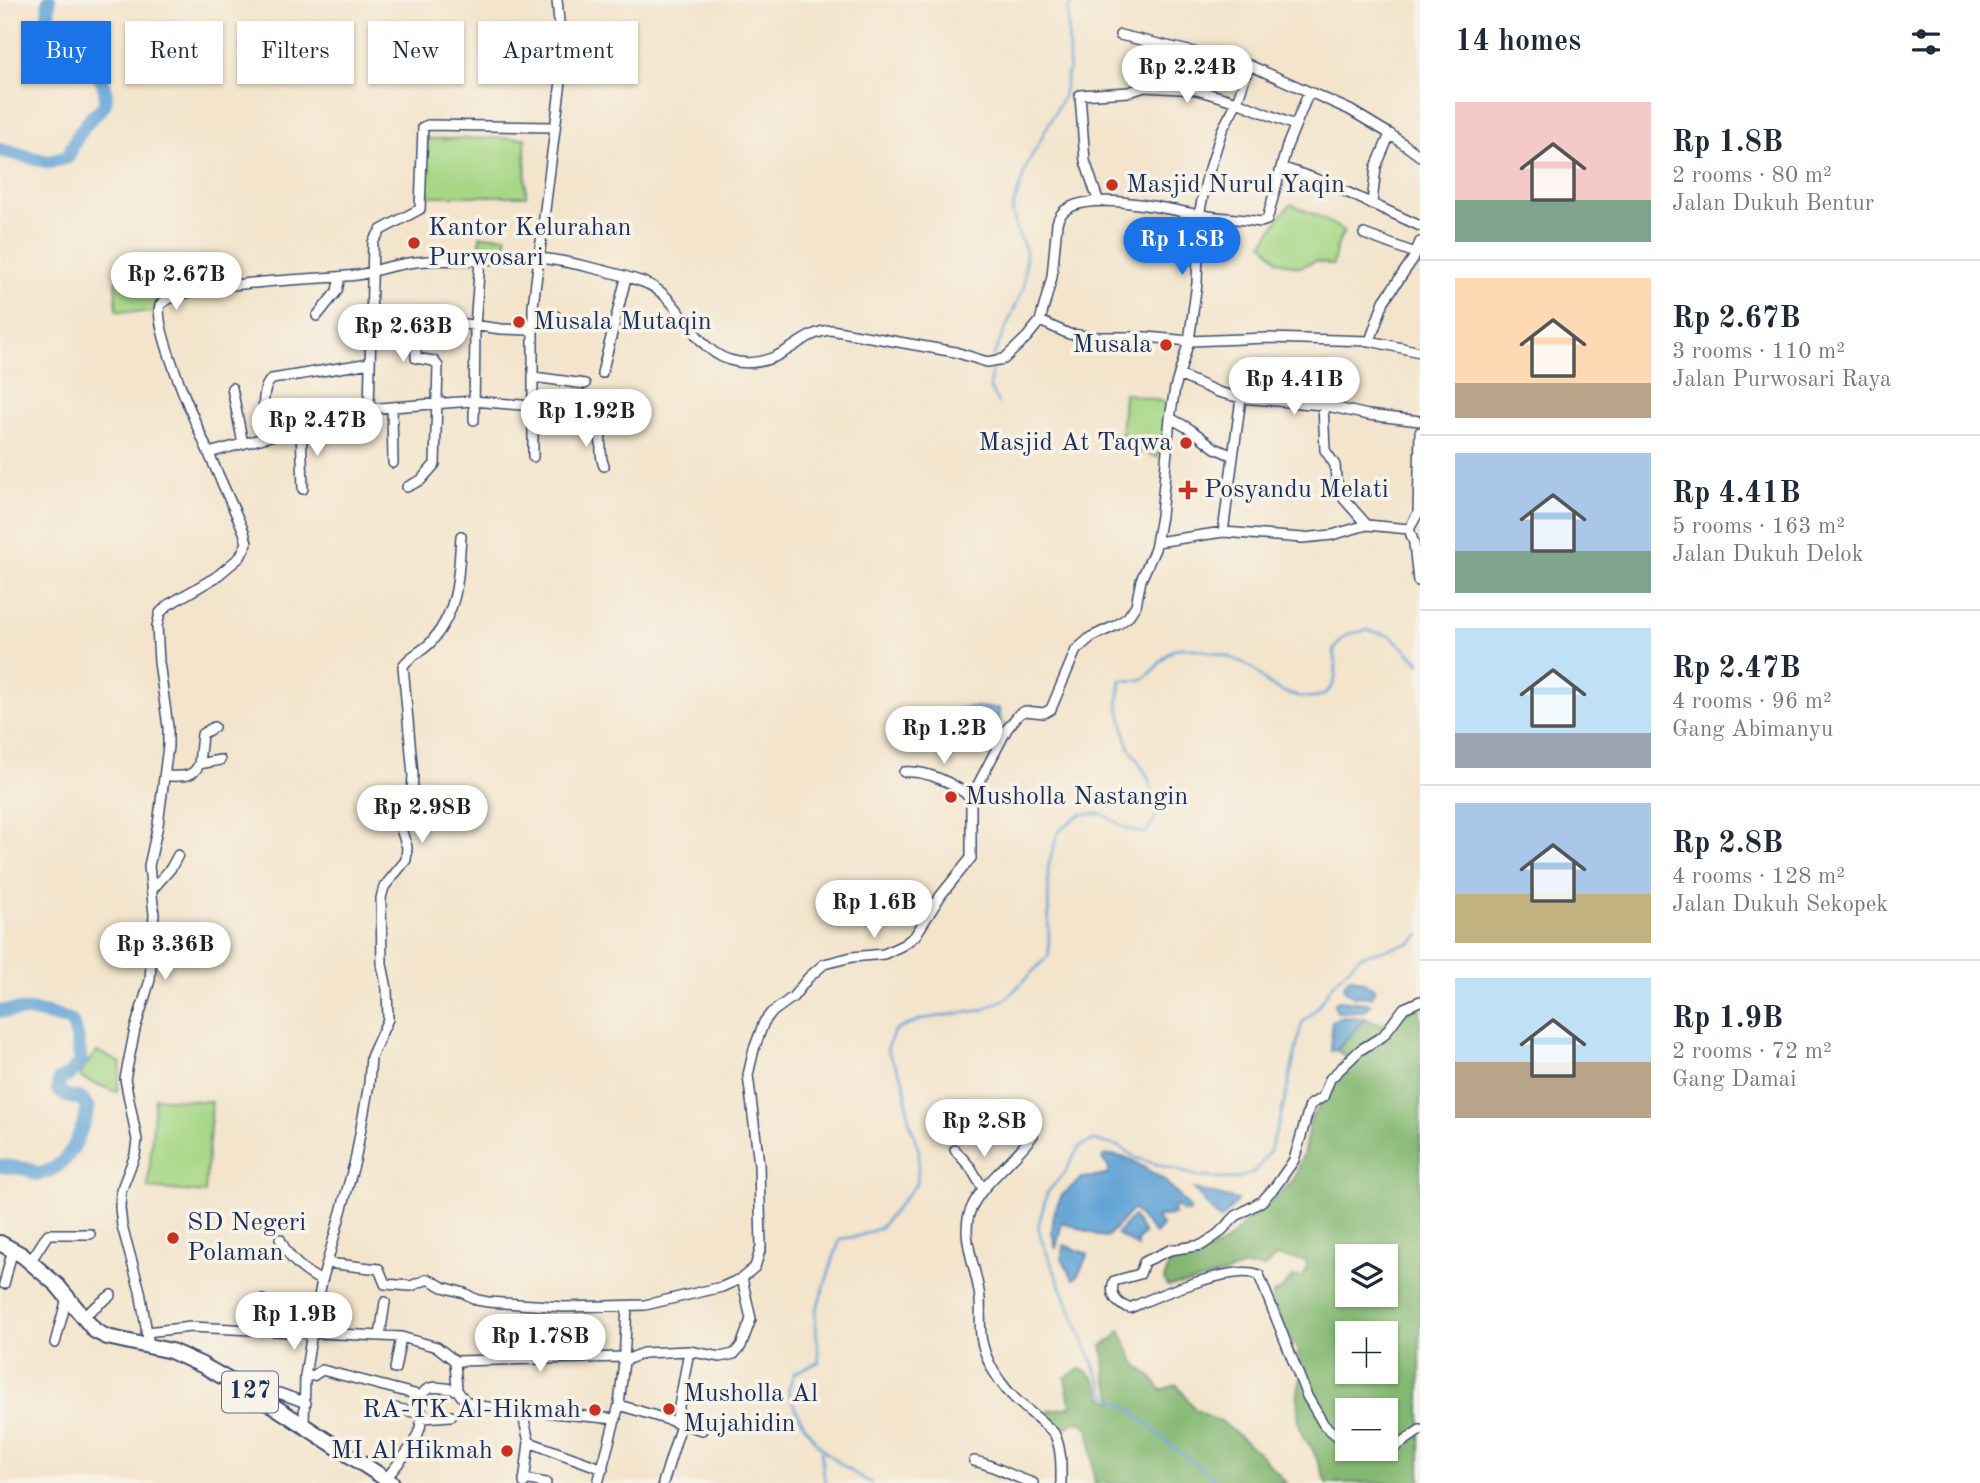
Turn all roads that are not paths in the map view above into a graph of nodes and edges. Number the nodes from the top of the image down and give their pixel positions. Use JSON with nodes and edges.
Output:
{"nodes":[{"id":1,"x":557,"y":0,"type":"edge"},
{"id":2,"x":1120,"y":36,"type":"dead end"},
{"id":3,"x":1249,"y":65,"type":"junction"},
{"id":4,"x":1309,"y":92,"type":"junction"},
{"id":5,"x":1237,"y":102,"type":"junction"},
{"id":6,"x":1294,"y":125,"type":"junction"},
{"id":7,"x":554,"y":128,"type":"junction"},
{"id":8,"x":1390,"y":134,"type":"junction"},
{"id":9,"x":1420,"y":156,"type":"edge"},
{"id":10,"x":1281,"y":167,"type":"junction"},
{"id":11,"x":1098,"y":200,"type":"junction"},
{"id":12,"x":1372,"y":203,"type":"junction"},
{"id":13,"x":1199,"y":215,"type":"junction"},
{"id":14,"x":1420,"y":226,"type":"edge"},
{"id":15,"x":1364,"y":234,"type":"dead end"},
{"id":16,"x":1420,"y":242,"type":"edge"},
{"id":17,"x":540,"y":258,"type":"junction"},
{"id":18,"x":1416,"y":258,"type":"edge"},
{"id":19,"x":480,"y":260,"type":"junction"},
{"id":20,"x":371,"y":272,"type":"junction"},
{"id":21,"x":340,"y":277,"type":"junction"},
{"id":22,"x":626,"y":278,"type":"junction"},
{"id":23,"x":371,"y":311,"type":"junction"},
{"id":24,"x":317,"y":316,"type":"dead end"},
{"id":25,"x":556,"y":316,"type":"dead end"},
{"id":26,"x":410,"y":317,"type":"junction"},
{"id":27,"x":1040,"y":321,"type":"junction"},
{"id":28,"x":475,"y":326,"type":"junction"},
{"id":29,"x":532,"y":326,"type":"junction"},
{"id":30,"x":1189,"y":341,"type":"junction"},
{"id":31,"x":1370,"y":341,"type":"junction"},
{"id":32,"x":1420,"y":352,"type":"edge"},
{"id":33,"x":370,"y":363,"type":"junction"},
{"id":34,"x":601,"y":373,"type":"dead end"},
{"id":35,"x":1179,"y":375,"type":"junction"},
{"id":36,"x":534,"y":377,"type":"junction"},
{"id":37,"x":585,"y":384,"type":"dead end"},
{"id":38,"x":232,"y":388,"type":"dead end"},
{"id":39,"x":1241,"y":398,"type":"junction"},
{"id":40,"x":473,"y":401,"type":"junction"},
{"id":41,"x":435,"y":404,"type":"junction"},
{"id":42,"x":1323,"y":405,"type":"junction"},
{"id":43,"x":533,"y":406,"type":"junction"},
{"id":44,"x":392,"y":407,"type":"junction"},
{"id":45,"x":369,"y":409,"type":"junction"},
{"id":46,"x":1170,"y":418,"type":"junction"},
{"id":47,"x":474,"y":420,"type":"dead end"},
{"id":48,"x":1420,"y":421,"type":"edge"},
{"id":49,"x":301,"y":428,"type":"junction"},
{"id":50,"x":1420,"y":432,"type":"edge"},
{"id":51,"x":267,"y":437,"type":"junction"},
{"id":52,"x":243,"y":444,"type":"junction"},
{"id":53,"x":209,"y":453,"type":"junction"},
{"id":54,"x":1233,"y":456,"type":"junction"},
{"id":55,"x":533,"y":457,"type":"dead end"},
{"id":56,"x":393,"y":463,"type":"dead end"},
{"id":57,"x":604,"y":466,"type":"dead end"},
{"id":58,"x":407,"y":486,"type":"dead end"},
{"id":59,"x":303,"y":489,"type":"dead end"},
{"id":60,"x":1419,"y":514,"type":"edge"},
{"id":61,"x":1367,"y":525,"type":"junction"},
{"id":62,"x":1409,"y":529,"type":"junction"},
{"id":63,"x":1223,"y":532,"type":"junction"},
{"id":64,"x":461,"y":536,"type":"dead end"},
{"id":65,"x":1157,"y":542,"type":"junction"},
{"id":66,"x":1418,"y":581,"type":"dead end"},
{"id":67,"x":214,"y":727,"type":"dead end"},
{"id":68,"x":220,"y":760,"type":"dead end"},
{"id":69,"x":199,"y":764,"type":"junction"},
{"id":70,"x":904,"y":772,"type":"dead end"},
{"id":71,"x":164,"y":776,"type":"junction"},
{"id":72,"x":971,"y":798,"type":"junction"},
{"id":73,"x":178,"y":855,"type":"dead end"},
{"id":74,"x":151,"y":891,"type":"junction"},
{"id":75,"x":1420,"y":1001,"type":"edge"},
{"id":76,"x":1033,"y":1135,"type":"dead end"},
{"id":77,"x":955,"y":1150,"type":"dead end"},
{"id":78,"x":983,"y":1189,"type":"junction"},
{"id":79,"x":90,"y":1234,"type":"dead end"},
{"id":80,"x":280,"y":1238,"type":"dead end"},
{"id":81,"x":7,"y":1246,"type":"edge"},
{"id":82,"x":30,"y":1262,"type":"junction"},
{"id":83,"x":327,"y":1263,"type":"junction"},
{"id":84,"x":742,"y":1278,"type":"junction"},
{"id":85,"x":322,"y":1282,"type":"junction"},
{"id":86,"x":4,"y":1284,"type":"dead end"},
{"id":87,"x":111,"y":1295,"type":"dead end"},
{"id":88,"x":67,"y":1298,"type":"junction"},
{"id":89,"x":263,"y":1300,"type":"dead end"},
{"id":90,"x":385,"y":1303,"type":"dead end"},
{"id":91,"x":627,"y":1306,"type":"junction"},
{"id":92,"x":88,"y":1324,"type":"junction"},
{"id":93,"x":510,"y":1327,"type":"dead end"},
{"id":94,"x":267,"y":1330,"type":"junction"},
{"id":95,"x":312,"y":1332,"type":"junction"},
{"id":96,"x":380,"y":1336,"type":"junction"},
{"id":97,"x":401,"y":1337,"type":"junction"},
{"id":98,"x":148,"y":1339,"type":"junction"},
{"id":99,"x":55,"y":1343,"type":"dead end"},
{"id":100,"x":689,"y":1352,"type":"junction"},
{"id":101,"x":624,"y":1359,"type":"junction"},
{"id":102,"x":512,"y":1360,"type":"junction"},
{"id":103,"x":455,"y":1361,"type":"junction"},
{"id":104,"x":395,"y":1368,"type":"dead end"},
{"id":105,"x":305,"y":1376,"type":"junction"},
{"id":106,"x":457,"y":1390,"type":"junction"},
{"id":107,"x":422,"y":1396,"type":"junction"},
{"id":108,"x":261,"y":1398,"type":"junction"},
{"id":109,"x":306,"y":1403,"type":"junction"},
{"id":110,"x":619,"y":1405,"type":"junction"},
{"id":111,"x":395,"y":1408,"type":"dead end"},
{"id":112,"x":522,"y":1410,"type":"junction"},
{"id":113,"x":422,"y":1416,"type":"junction"},
{"id":114,"x":451,"y":1416,"type":"dead end"},
{"id":115,"x":615,"y":1419,"type":"junction"},
{"id":116,"x":679,"y":1424,"type":"junction"},
{"id":117,"x":304,"y":1426,"type":"junction"},
{"id":118,"x":702,"y":1430,"type":"dead end"},
{"id":119,"x":1420,"y":1430,"type":"edge"},
{"id":120,"x":1335,"y":1434,"type":"edge"},
{"id":121,"x":529,"y":1442,"type":"junction"},
{"id":122,"x":1398,"y":1445,"type":"edge"},
{"id":123,"x":974,"y":1461,"type":"dead end"},
{"id":124,"x":603,"y":1469,"type":"junction"},
{"id":125,"x":389,"y":1481,"type":"edge"},
{"id":126,"x":524,"y":1481,"type":"edge"},
{"id":127,"x":546,"y":1483,"type":"edge"},
{"id":128,"x":598,"y":1483,"type":"edge"},
{"id":129,"x":663,"y":1483,"type":"edge"},
{"id":130,"x":1033,"y":1483,"type":"edge"},
{"id":131,"x":1061,"y":1483,"type":"edge"}],
"edges":[{"from":1,"to":7,"type":"street"},
{"from":2,"to":3,"type":"street"},
{"from":3,"to":4,"type":"street"},
{"from":3,"to":5,"type":"street"},
{"from":4,"to":6,"type":"street"},
{"from":4,"to":8,"type":"street"},
{"from":5,"to":6,"type":"street"},
{"from":5,"to":11,"type":"street"},
{"from":5,"to":13,"type":"street"},
{"from":6,"to":10,"type":"street"},
{"from":7,"to":17,"type":"street"},
{"from":7,"to":20,"type":"street"},
{"from":8,"to":9,"type":"street"},
{"from":8,"to":12,"type":"street"},
{"from":10,"to":12,"type":"street"},
{"from":10,"to":13,"type":"street"},
{"from":11,"to":13,"type":"street"},
{"from":11,"to":27,"type":"street"},
{"from":12,"to":14,"type":"street"},
{"from":13,"to":30,"type":"street"},
{"from":15,"to":18,"type":"street"},
{"from":16,"to":18,"type":"street"},
{"from":17,"to":19,"type":"street"},
{"from":17,"to":22,"type":"street"},
{"from":17,"to":29,"type":"street"},
{"from":18,"to":31,"type":"street"},
{"from":19,"to":20,"type":"street"},
{"from":19,"to":28,"type":"street"},
{"from":20,"to":21,"type":"street"},
{"from":20,"to":23,"type":"street"},
{"from":21,"to":24,"type":"street"},
{"from":21,"to":53,"type":"street"},
{"from":22,"to":27,"type":"street"},
{"from":22,"to":34,"type":"street"},
{"from":23,"to":26,"type":"street"},
{"from":23,"to":33,"type":"street"},
{"from":25,"to":29,"type":"street"},
{"from":26,"to":28,"type":"street"},
{"from":26,"to":41,"type":"street"},
{"from":27,"to":30,"type":"street"},
{"from":28,"to":29,"type":"street"},
{"from":28,"to":40,"type":"street"},
{"from":29,"to":36,"type":"street"},
{"from":30,"to":31,"type":"street"},
{"from":30,"to":35,"type":"street"},
{"from":31,"to":32,"type":"street"},
{"from":33,"to":45,"type":"street"},
{"from":33,"to":51,"type":"street"},
{"from":35,"to":39,"type":"street"},
{"from":35,"to":46,"type":"street"},
{"from":36,"to":37,"type":"street"},
{"from":36,"to":43,"type":"street"},
{"from":38,"to":52,"type":"street"},
{"from":39,"to":42,"type":"street"},
{"from":39,"to":54,"type":"street"},
{"from":40,"to":41,"type":"street"},
{"from":40,"to":43,"type":"street"},
{"from":40,"to":47,"type":"street"},
{"from":41,"to":44,"type":"street"},
{"from":41,"to":58,"type":"street"},
{"from":42,"to":48,"type":"street"},
{"from":42,"to":61,"type":"street"},
{"from":43,"to":55,"type":"street"},
{"from":43,"to":57,"type":"street"},
{"from":44,"to":45,"type":"street"},
{"from":44,"to":56,"type":"street"},
{"from":45,"to":49,"type":"street"},
{"from":46,"to":54,"type":"street"},
{"from":46,"to":65,"type":"street"},
{"from":49,"to":51,"type":"street"},
{"from":49,"to":59,"type":"street"},
{"from":50,"to":60,"type":"street"},
{"from":51,"to":52,"type":"street"},
{"from":52,"to":53,"type":"street"},
{"from":53,"to":71,"type":"street"},
{"from":54,"to":63,"type":"street"},
{"from":60,"to":62,"type":"street"},
{"from":61,"to":62,"type":"street"},
{"from":61,"to":63,"type":"street"},
{"from":62,"to":66,"type":"street"},
{"from":63,"to":65,"type":"street"},
{"from":64,"to":83,"type":"street"},
{"from":65,"to":72,"type":"street"},
{"from":67,"to":69,"type":"street"},
{"from":68,"to":69,"type":"street"},
{"from":69,"to":71,"type":"street"},
{"from":70,"to":72,"type":"street"},
{"from":71,"to":74,"type":"street"},
{"from":72,"to":84,"type":"street"},
{"from":73,"to":74,"type":"street"},
{"from":74,"to":98,"type":"street"},
{"from":75,"to":120,"type":"street"},
{"from":76,"to":78,"type":"street"},
{"from":77,"to":78,"type":"street"},
{"from":78,"to":131,"type":"street"},
{"from":79,"to":82,"type":"street"},
{"from":80,"to":85,"type":"street"},
{"from":81,"to":82,"type":"main road"},
{"from":81,"to":86,"type":"street"},
{"from":82,"to":88,"type":"main road"},
{"from":83,"to":85,"type":"street"},
{"from":83,"to":91,"type":"street"},
{"from":84,"to":91,"type":"street"},
{"from":84,"to":100,"type":"street"},
{"from":85,"to":95,"type":"street"},
{"from":87,"to":92,"type":"street"},
{"from":88,"to":92,"type":"main road"},
{"from":88,"to":99,"type":"street"},
{"from":89,"to":94,"type":"street"},
{"from":90,"to":96,"type":"street"},
{"from":91,"to":101,"type":"street"},
{"from":92,"to":98,"type":"main road","number":"127"},
{"from":93,"to":102,"type":"street"},
{"from":94,"to":95,"type":"street"},
{"from":94,"to":98,"type":"street"},
{"from":95,"to":96,"type":"street"},
{"from":95,"to":105,"type":"street"},
{"from":96,"to":97,"type":"street"},
{"from":97,"to":103,"type":"street"},
{"from":97,"to":104,"type":"street"},
{"from":98,"to":108,"type":"main road","number":"127"},
{"from":100,"to":101,"type":"street"},
{"from":100,"to":116,"type":"street"},
{"from":101,"to":102,"type":"street"},
{"from":101,"to":110,"type":"street"},
{"from":102,"to":103,"type":"street"},
{"from":103,"to":106,"type":"street"},
{"from":105,"to":107,"type":"street"},
{"from":105,"to":109,"type":"street"},
{"from":106,"to":107,"type":"street"},
{"from":106,"to":112,"type":"street"},
{"from":107,"to":113,"type":"street"},
{"from":108,"to":109,"type":"street"},
{"from":108,"to":117,"type":"main road","number":"127"},
{"from":109,"to":117,"type":"street"},
{"from":110,"to":115,"type":"street"},
{"from":110,"to":116,"type":"street"},
{"from":111,"to":113,"type":"street"},
{"from":112,"to":115,"type":"street"},
{"from":112,"to":121,"type":"street"},
{"from":113,"to":114,"type":"street"},
{"from":113,"to":125,"type":"street"},
{"from":115,"to":124,"type":"street"},
{"from":116,"to":118,"type":"street"},
{"from":116,"to":129,"type":"street"},
{"from":117,"to":125,"type":"main road","number":"127"},
{"from":119,"to":122,"type":"street"},
{"from":121,"to":124,"type":"street"},
{"from":121,"to":126,"type":"street"},
{"from":123,"to":130,"type":"street"},
{"from":124,"to":128,"type":"street"},
{"from":126,"to":127,"type":"street"}]}
